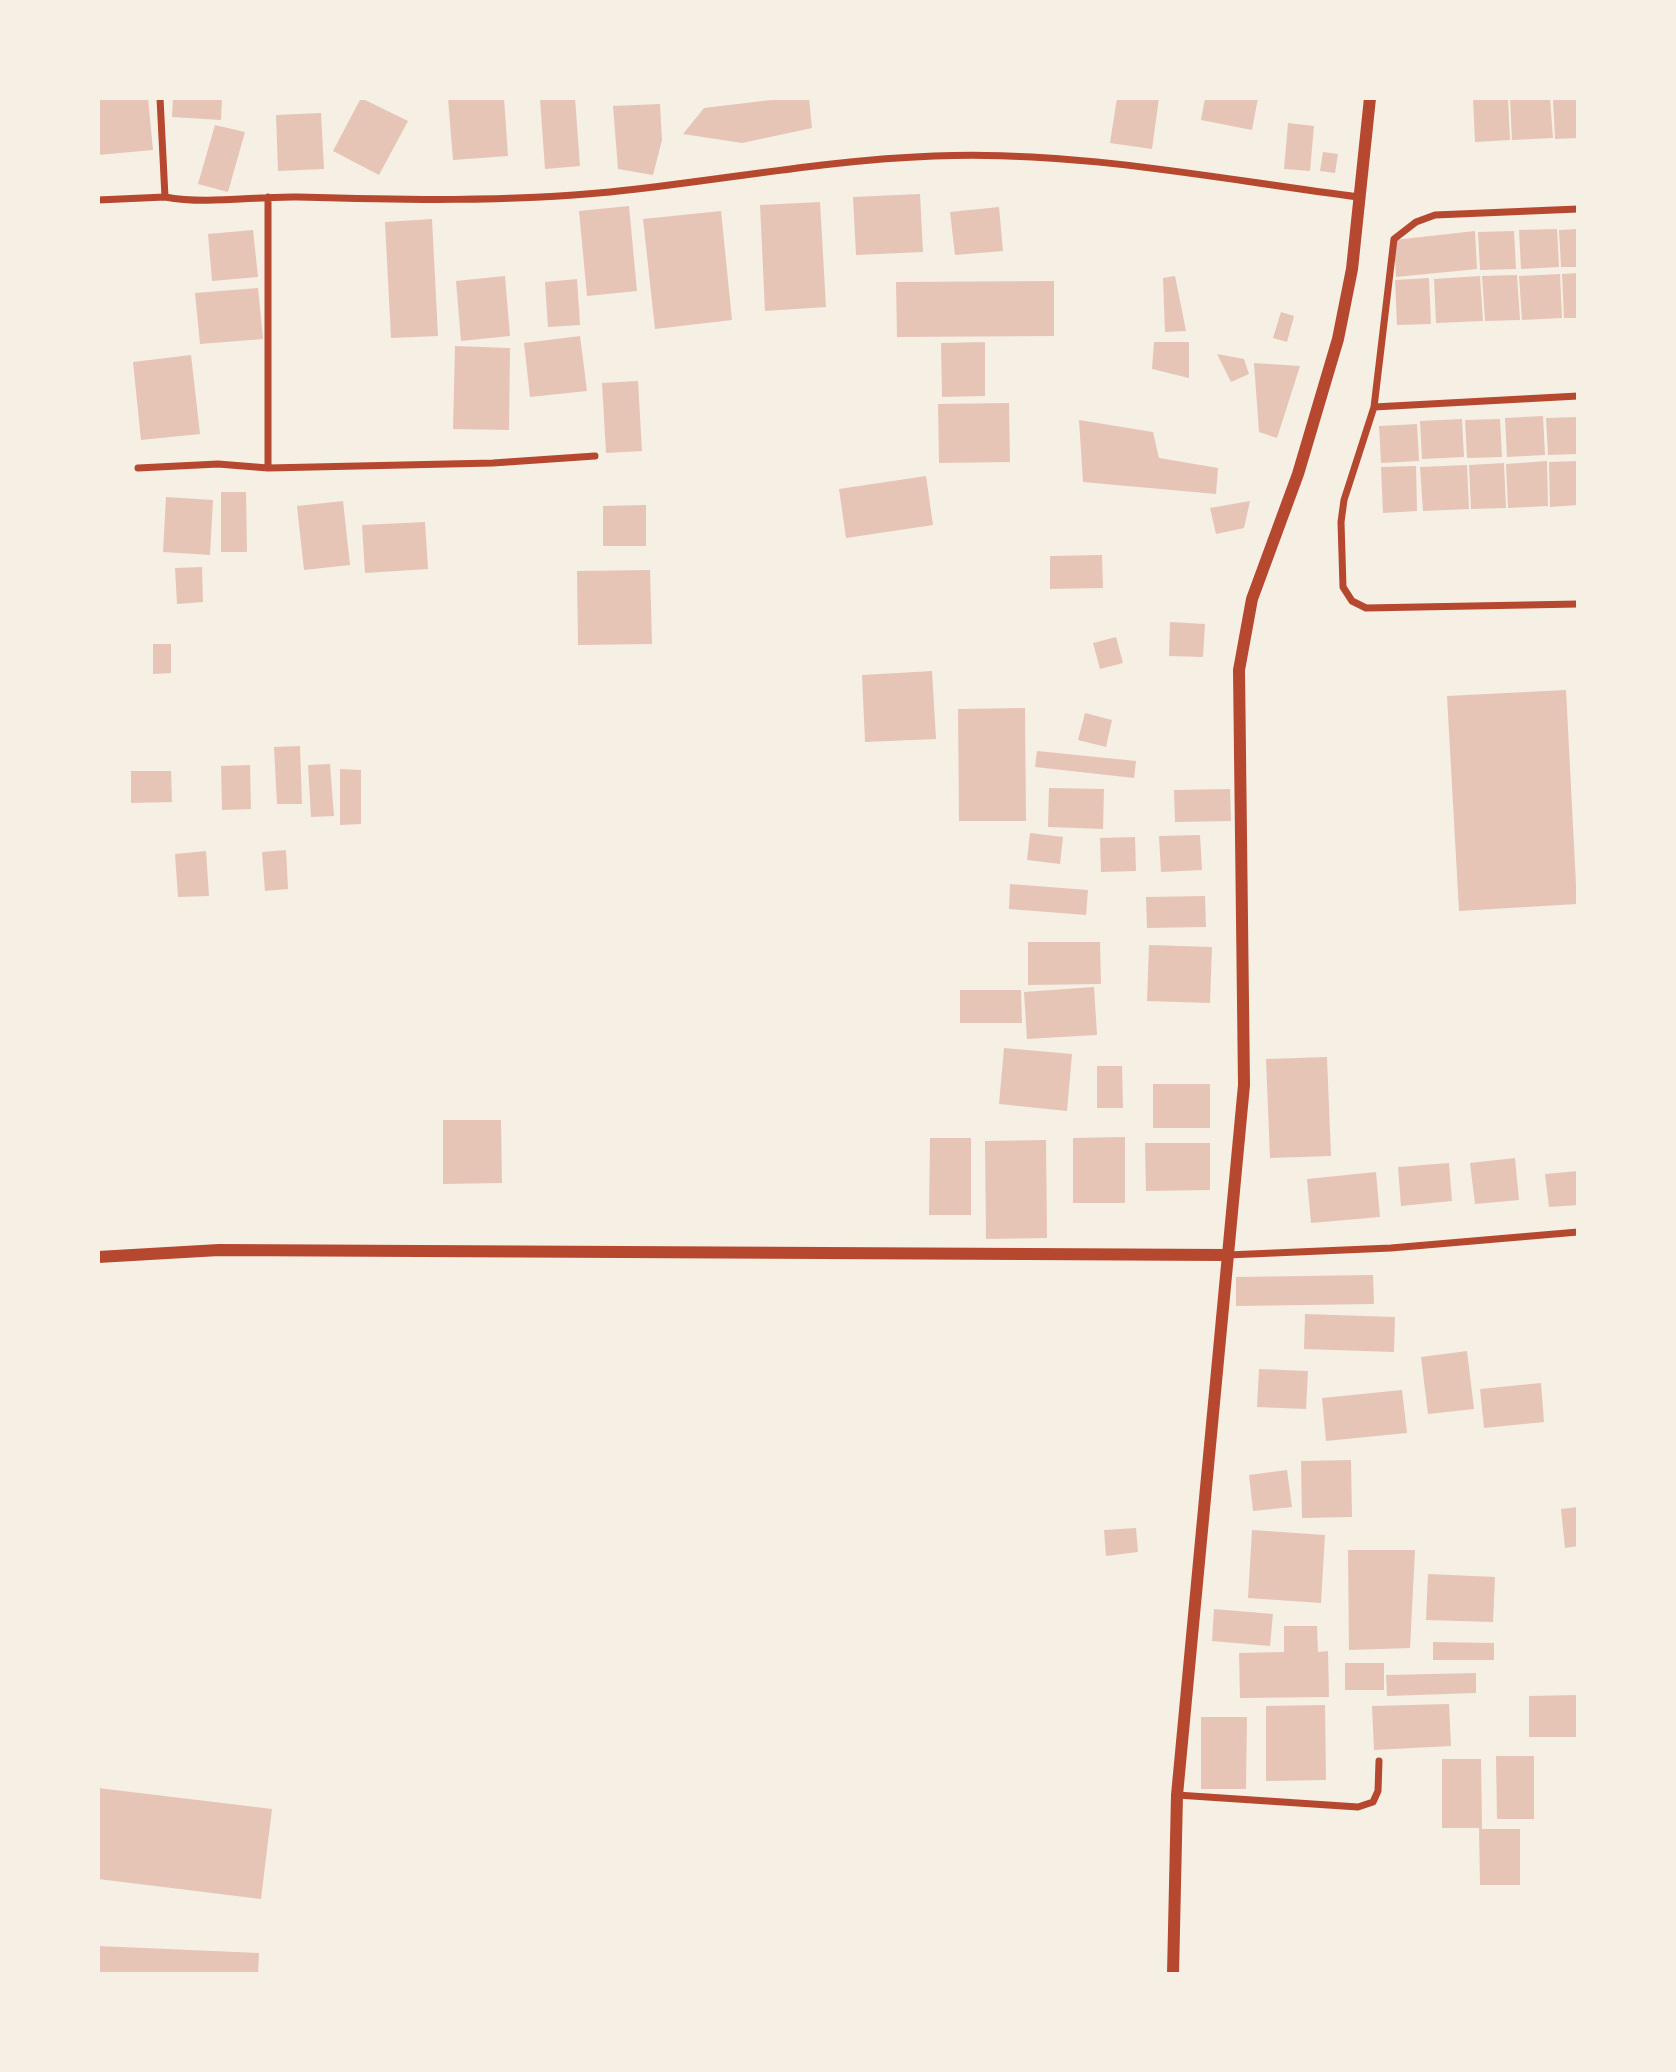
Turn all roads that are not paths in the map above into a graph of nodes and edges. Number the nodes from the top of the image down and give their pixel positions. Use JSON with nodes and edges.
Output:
{"nodes":[{"id":1,"x":160,"y":98,"type":"edge"},
{"id":2,"x":1370,"y":98,"type":"edge"},
{"id":3,"x":166,"y":197,"type":"junction"},
{"id":4,"x":268,"y":197,"type":"junction"},
{"id":5,"x":1359,"y":197,"type":"junction"},
{"id":6,"x":98,"y":200,"type":"edge"},
{"id":7,"x":1578,"y":209,"type":"edge"},
{"id":8,"x":1578,"y":396,"type":"edge"},
{"id":9,"x":1374,"y":407,"type":"junction"},
{"id":10,"x":595,"y":456,"type":"dead end"},
{"id":11,"x":138,"y":468,"type":"dead end"},
{"id":12,"x":268,"y":468,"type":"junction"},
{"id":13,"x":1578,"y":604,"type":"edge"},
{"id":14,"x":1578,"y":1232,"type":"edge"},
{"id":15,"x":1226,"y":1255,"type":"junction"},
{"id":16,"x":98,"y":1257,"type":"edge"},
{"id":17,"x":1379,"y":1761,"type":"dead end"},
{"id":18,"x":1177,"y":1795,"type":"junction"},
{"id":19,"x":1173,"y":1974,"type":"edge"}],
"edges":[{"from":1,"to":3,"type":"street"},
{"from":2,"to":5,"type":"street"},
{"from":3,"to":4,"type":"street"},
{"from":3,"to":6,"type":"street"},
{"from":4,"to":5,"type":"street"},
{"from":4,"to":12,"type":"street"},
{"from":5,"to":15,"type":"street"},
{"from":7,"to":9,"type":"street"},
{"from":8,"to":9,"type":"street"},
{"from":9,"to":13,"type":"street"},
{"from":10,"to":12,"type":"street"},
{"from":11,"to":12,"type":"street"},
{"from":14,"to":15,"type":"street"},
{"from":15,"to":16,"type":"street"},
{"from":15,"to":18,"type":"street"},
{"from":17,"to":18,"type":"street"},
{"from":18,"to":19,"type":"street"}]}
